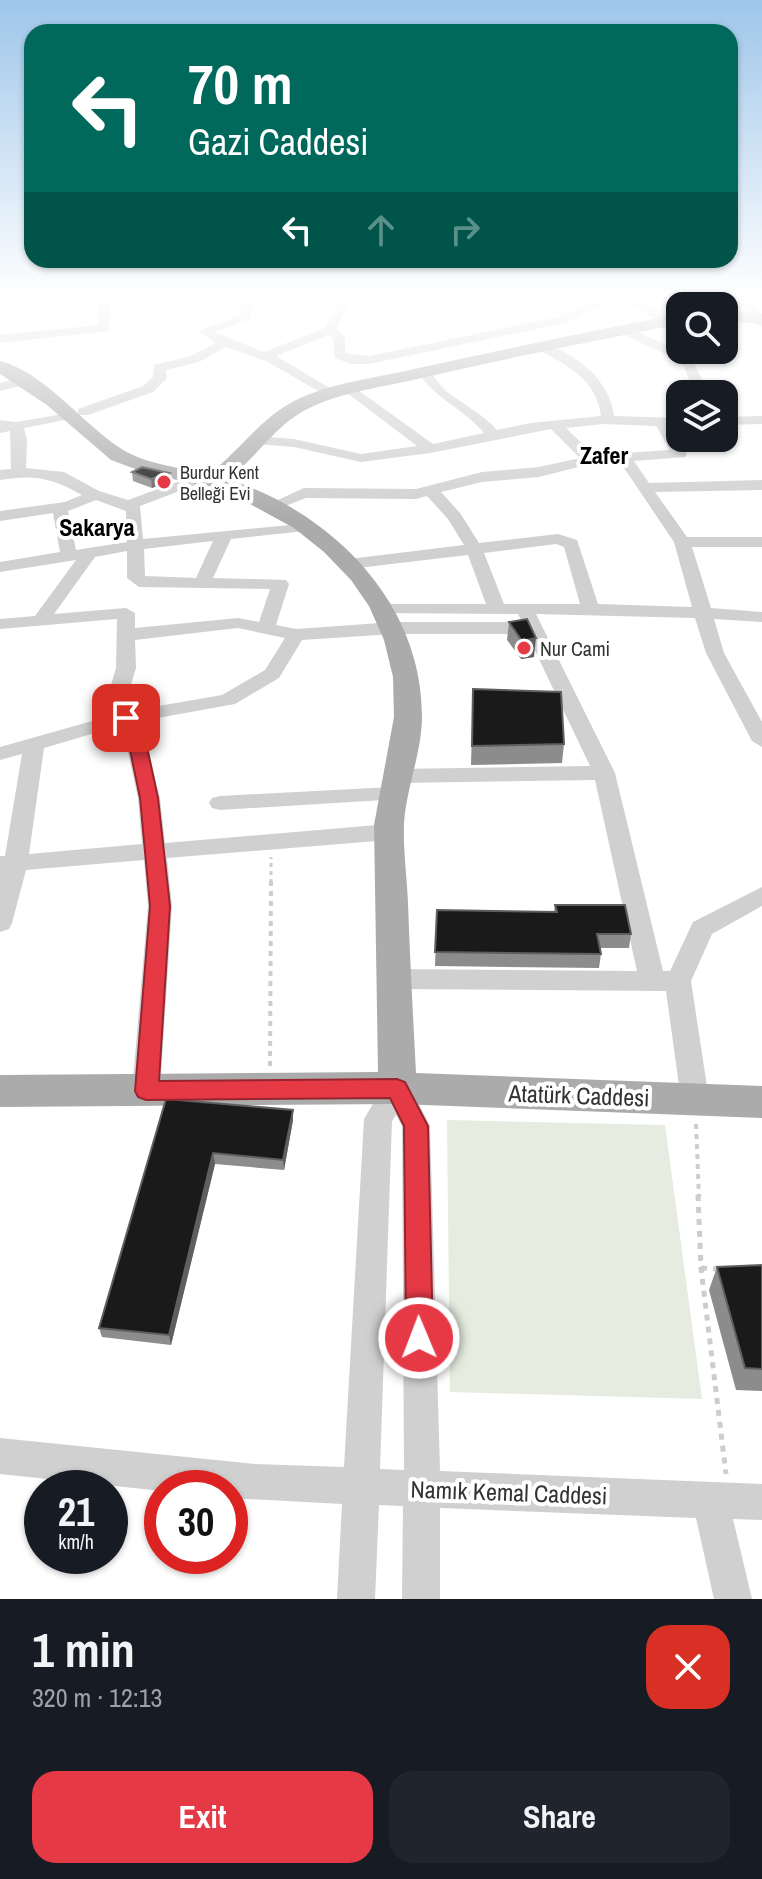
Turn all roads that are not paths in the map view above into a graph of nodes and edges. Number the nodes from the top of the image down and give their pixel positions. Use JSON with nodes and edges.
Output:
{"nodes":[{"id":1,"x":7,"y":371,"type":"edge"},
{"id":2,"x":25,"y":371,"type":"edge"},
{"id":3,"x":159,"y":371,"type":"edge"},
{"id":4,"x":290,"y":371,"type":"edge"},
{"id":5,"x":434,"y":371,"type":"edge"},
{"id":6,"x":586,"y":371,"type":"edge"},
{"id":7,"x":424,"y":373,"type":"junction"},
{"id":8,"x":24,"y":381,"type":"junction"},
{"id":9,"x":0,"y":387,"type":"edge"},
{"id":10,"x":351,"y":389,"type":"junction"},
{"id":11,"x":330,"y":394,"type":"junction"},
{"id":12,"x":76,"y":414,"type":"junction"},
{"id":13,"x":762,"y":420,"type":"edge"},
{"id":14,"x":0,"y":421,"type":"edge"},
{"id":15,"x":608,"y":421,"type":"junction"},
{"id":16,"x":738,"y":421,"type":"edge"},
{"id":17,"x":661,"y":422,"type":"junction"},
{"id":18,"x":666,"y":422,"type":"edge"},
{"id":19,"x":16,"y":426,"type":"junction"},
{"id":20,"x":556,"y":426,"type":"junction"},
{"id":21,"x":0,"y":429,"type":"edge"},
{"id":22,"x":492,"y":433,"type":"junction"},
{"id":23,"x":255,"y":440,"type":"junction"},
{"id":24,"x":430,"y":449,"type":"junction"},
{"id":25,"x":624,"y":458,"type":"junction"},
{"id":26,"x":590,"y":460,"type":"junction"},
{"id":27,"x":694,"y":470,"type":"junction"},
{"id":28,"x":18,"y":472,"type":"junction"},
{"id":29,"x":0,"y":475,"type":"edge"},
{"id":30,"x":206,"y":479,"type":"junction"},
{"id":31,"x":762,"y":485,"type":"edge"},
{"id":32,"x":644,"y":488,"type":"junction"},
{"id":33,"x":430,"y":490,"type":"junction"},
{"id":34,"x":94,"y":495,"type":"junction"},
{"id":35,"x":275,"y":505,"type":"junction"},
{"id":36,"x":127,"y":506,"type":"junction"},
{"id":37,"x":60,"y":508,"type":"junction"},
{"id":38,"x":0,"y":516,"type":"edge"},
{"id":39,"x":305,"y":526,"type":"junction"},
{"id":40,"x":225,"y":534,"type":"junction"},
{"id":41,"x":682,"y":542,"type":"junction"},
{"id":42,"x":762,"y":542,"type":"edge"},
{"id":43,"x":136,"y":545,"type":"junction"},
{"id":44,"x":476,"y":548,"type":"junction"},
{"id":45,"x":91,"y":551,"type":"junction"},
{"id":46,"x":69,"y":555,"type":"junction"},
{"id":47,"x":349,"y":564,"type":"junction"},
{"id":48,"x":0,"y":567,"type":"edge"},
{"id":49,"x":140,"y":580,"type":"junction"},
{"id":50,"x":202,"y":583,"type":"junction"},
{"id":51,"x":497,"y":609,"type":"junction"},
{"id":52,"x":591,"y":609,"type":"junction"},
{"id":53,"x":701,"y":613,"type":"junction"},
{"id":54,"x":762,"y":617,"type":"edge"},
{"id":55,"x":42,"y":618,"type":"junction"},
{"id":56,"x":529,"y":618,"type":"junction"},
{"id":57,"x":388,"y":619,"type":"junction"},
{"id":58,"x":0,"y":624,"type":"edge"},
{"id":59,"x":122,"y":624,"type":"junction"},
{"id":60,"x":266,"y":629,"type":"junction"},
{"id":61,"x":296,"y":635,"type":"junction"},
{"id":62,"x":126,"y":718,"type":"junction"},
{"id":63,"x":762,"y":741,"type":"edge"},
{"id":64,"x":34,"y":744,"type":"junction"},
{"id":65,"x":0,"y":754,"type":"edge"},
{"id":66,"x":604,"y":773,"type":"junction"},
{"id":67,"x":395,"y":785,"type":"junction"},
{"id":68,"x":220,"y":803,"type":"dead end"},
{"id":69,"x":389,"y":832,"type":"junction"},
{"id":70,"x":155,"y":851,"type":"junction"},
{"id":71,"x":8,"y":863,"type":"edge"},
{"id":72,"x":762,"y":895,"type":"edge"},
{"id":73,"x":0,"y":923,"type":"edge"},
{"id":74,"x":394,"y":979,"type":"junction"},
{"id":75,"x":665,"y":981,"type":"junction"},
{"id":76,"x":397,"y":1088,"type":"junction"},
{"id":77,"x":0,"y":1091,"type":"edge"},
{"id":78,"x":146,"y":1091,"type":"junction"},
{"id":79,"x":695,"y":1100,"type":"junction"},
{"id":80,"x":762,"y":1102,"type":"edge"},
{"id":81,"x":0,"y":1456,"type":"edge"},
{"id":82,"x":361,"y":1487,"type":"junction"},
{"id":83,"x":422,"y":1489,"type":"junction"},
{"id":84,"x":734,"y":1500,"type":"edge"},
{"id":85,"x":356,"y":1599,"type":"edge"},
{"id":86,"x":421,"y":1599,"type":"edge"},
{"id":87,"x":733,"y":1599,"type":"edge"}],
"edges":[{"from":1,"to":8,"type":"main road"},
{"from":2,"to":12,"type":"main road"},
{"from":3,"to":12,"type":"street"},
{"from":4,"to":11,"type":"street"},
{"from":5,"to":7,"type":"main road"},
{"from":6,"to":15,"type":"street"},
{"from":7,"to":10,"type":"main road"},
{"from":7,"to":22,"type":"street"},
{"from":8,"to":9,"type":"street"},
{"from":8,"to":12,"type":"main road"},
{"from":10,"to":11,"type":"main road"},
{"from":10,"to":24,"type":"street"},
{"from":11,"to":23,"type":"main road"},
{"from":12,"to":19,"type":"street"},
{"from":12,"to":30,"type":"main road"},
{"from":13,"to":16,"type":"street"},
{"from":14,"to":19,"type":"street"},
{"from":15,"to":17,"type":"street"},
{"from":15,"to":20,"type":"street"},
{"from":17,"to":18,"type":"street"},
{"from":17,"to":27,"type":"street"},
{"from":19,"to":21,"type":"street"},
{"from":19,"to":28,"type":"street"},
{"from":20,"to":22,"type":"street"},
{"from":20,"to":26,"type":"street"},
{"from":22,"to":24,"type":"street"},
{"from":23,"to":24,"type":"street"},
{"from":23,"to":30,"type":"main road"},
{"from":25,"to":26,"type":"street"},
{"from":25,"to":27,"type":"street"},
{"from":25,"to":32,"type":"street"},
{"from":26,"to":33,"type":"street"},
{"from":27,"to":31,"type":"street"},
{"from":27,"to":32,"type":"street"},
{"from":28,"to":29,"type":"street"},
{"from":28,"to":34,"type":"street"},
{"from":30,"to":35,"type":"main road"},
{"from":30,"to":36,"type":"street"},
{"from":32,"to":41,"type":"street"},
{"from":33,"to":35,"type":"street"},
{"from":33,"to":44,"type":"street"},
{"from":34,"to":36,"type":"street"},
{"from":34,"to":37,"type":"street"},
{"from":35,"to":39,"type":"main road"},
{"from":36,"to":43,"type":"street"},
{"from":37,"to":38,"type":"street"},
{"from":37,"to":46,"type":"street"},
{"from":39,"to":40,"type":"street"},
{"from":39,"to":47,"type":"main road"},
{"from":40,"to":43,"type":"street"},
{"from":40,"to":50,"type":"street"},
{"from":41,"to":42,"type":"street"},
{"from":41,"to":53,"type":"street"},
{"from":43,"to":45,"type":"street"},
{"from":43,"to":49,"type":"street"},
{"from":44,"to":47,"type":"street"},
{"from":44,"to":51,"type":"street"},
{"from":44,"to":52,"type":"street"},
{"from":45,"to":46,"type":"street"},
{"from":45,"to":55,"type":"street"},
{"from":46,"to":48,"type":"street"},
{"from":47,"to":57,"type":"main road"},
{"from":49,"to":50,"type":"street"},
{"from":49,"to":59,"type":"street"},
{"from":50,"to":60,"type":"street"},
{"from":51,"to":56,"type":"street"},
{"from":51,"to":57,"type":"street"},
{"from":52,"to":53,"type":"street"},
{"from":52,"to":56,"type":"street"},
{"from":53,"to":54,"type":"street"},
{"from":53,"to":63,"type":"street"},
{"from":55,"to":58,"type":"street"},
{"from":55,"to":59,"type":"street"},
{"from":56,"to":57,"type":"street"},
{"from":56,"to":66,"type":"street"},
{"from":57,"to":61,"type":"street"},
{"from":57,"to":67,"type":"main road"},
{"from":59,"to":60,"type":"street"},
{"from":59,"to":62,"type":"street"},
{"from":60,"to":61,"type":"street"},
{"from":61,"to":62,"type":"street"},
{"from":62,"to":64,"type":"street"},
{"from":62,"to":70,"type":"street"},
{"from":64,"to":65,"type":"street"},
{"from":64,"to":71,"type":"street"},
{"from":66,"to":67,"type":"street"},
{"from":66,"to":75,"type":"street"},
{"from":67,"to":68,"type":"street"},
{"from":67,"to":69,"type":"main road"},
{"from":69,"to":70,"type":"street"},
{"from":69,"to":74,"type":"main road"},
{"from":70,"to":71,"type":"street"},
{"from":70,"to":78,"type":"street"},
{"from":71,"to":73,"type":"street"},
{"from":72,"to":75,"type":"street"},
{"from":74,"to":75,"type":"street"},
{"from":74,"to":76,"type":"main road"},
{"from":75,"to":79,"type":"street"},
{"from":76,"to":78,"type":"main road","name":"Atatürk Caddesi"},
{"from":76,"to":79,"type":"main road","name":"Atatürk Caddesi"},
{"from":76,"to":82,"type":"street"},
{"from":76,"to":83,"type":"street"},
{"from":77,"to":78,"type":"main road","name":"Atatürk Caddesi"},
{"from":79,"to":80,"type":"main road","name":"Atatürk Caddesi"},
{"from":81,"to":82,"type":"street","name":"Namık Kemal Caddesi"},
{"from":82,"to":83,"type":"street","name":"Namık Kemal Caddesi"},
{"from":82,"to":85,"type":"street"},
{"from":83,"to":84,"type":"street","name":"Namık Kemal Caddesi"},
{"from":83,"to":86,"type":"street"},
{"from":84,"to":87,"type":"street"}]}
